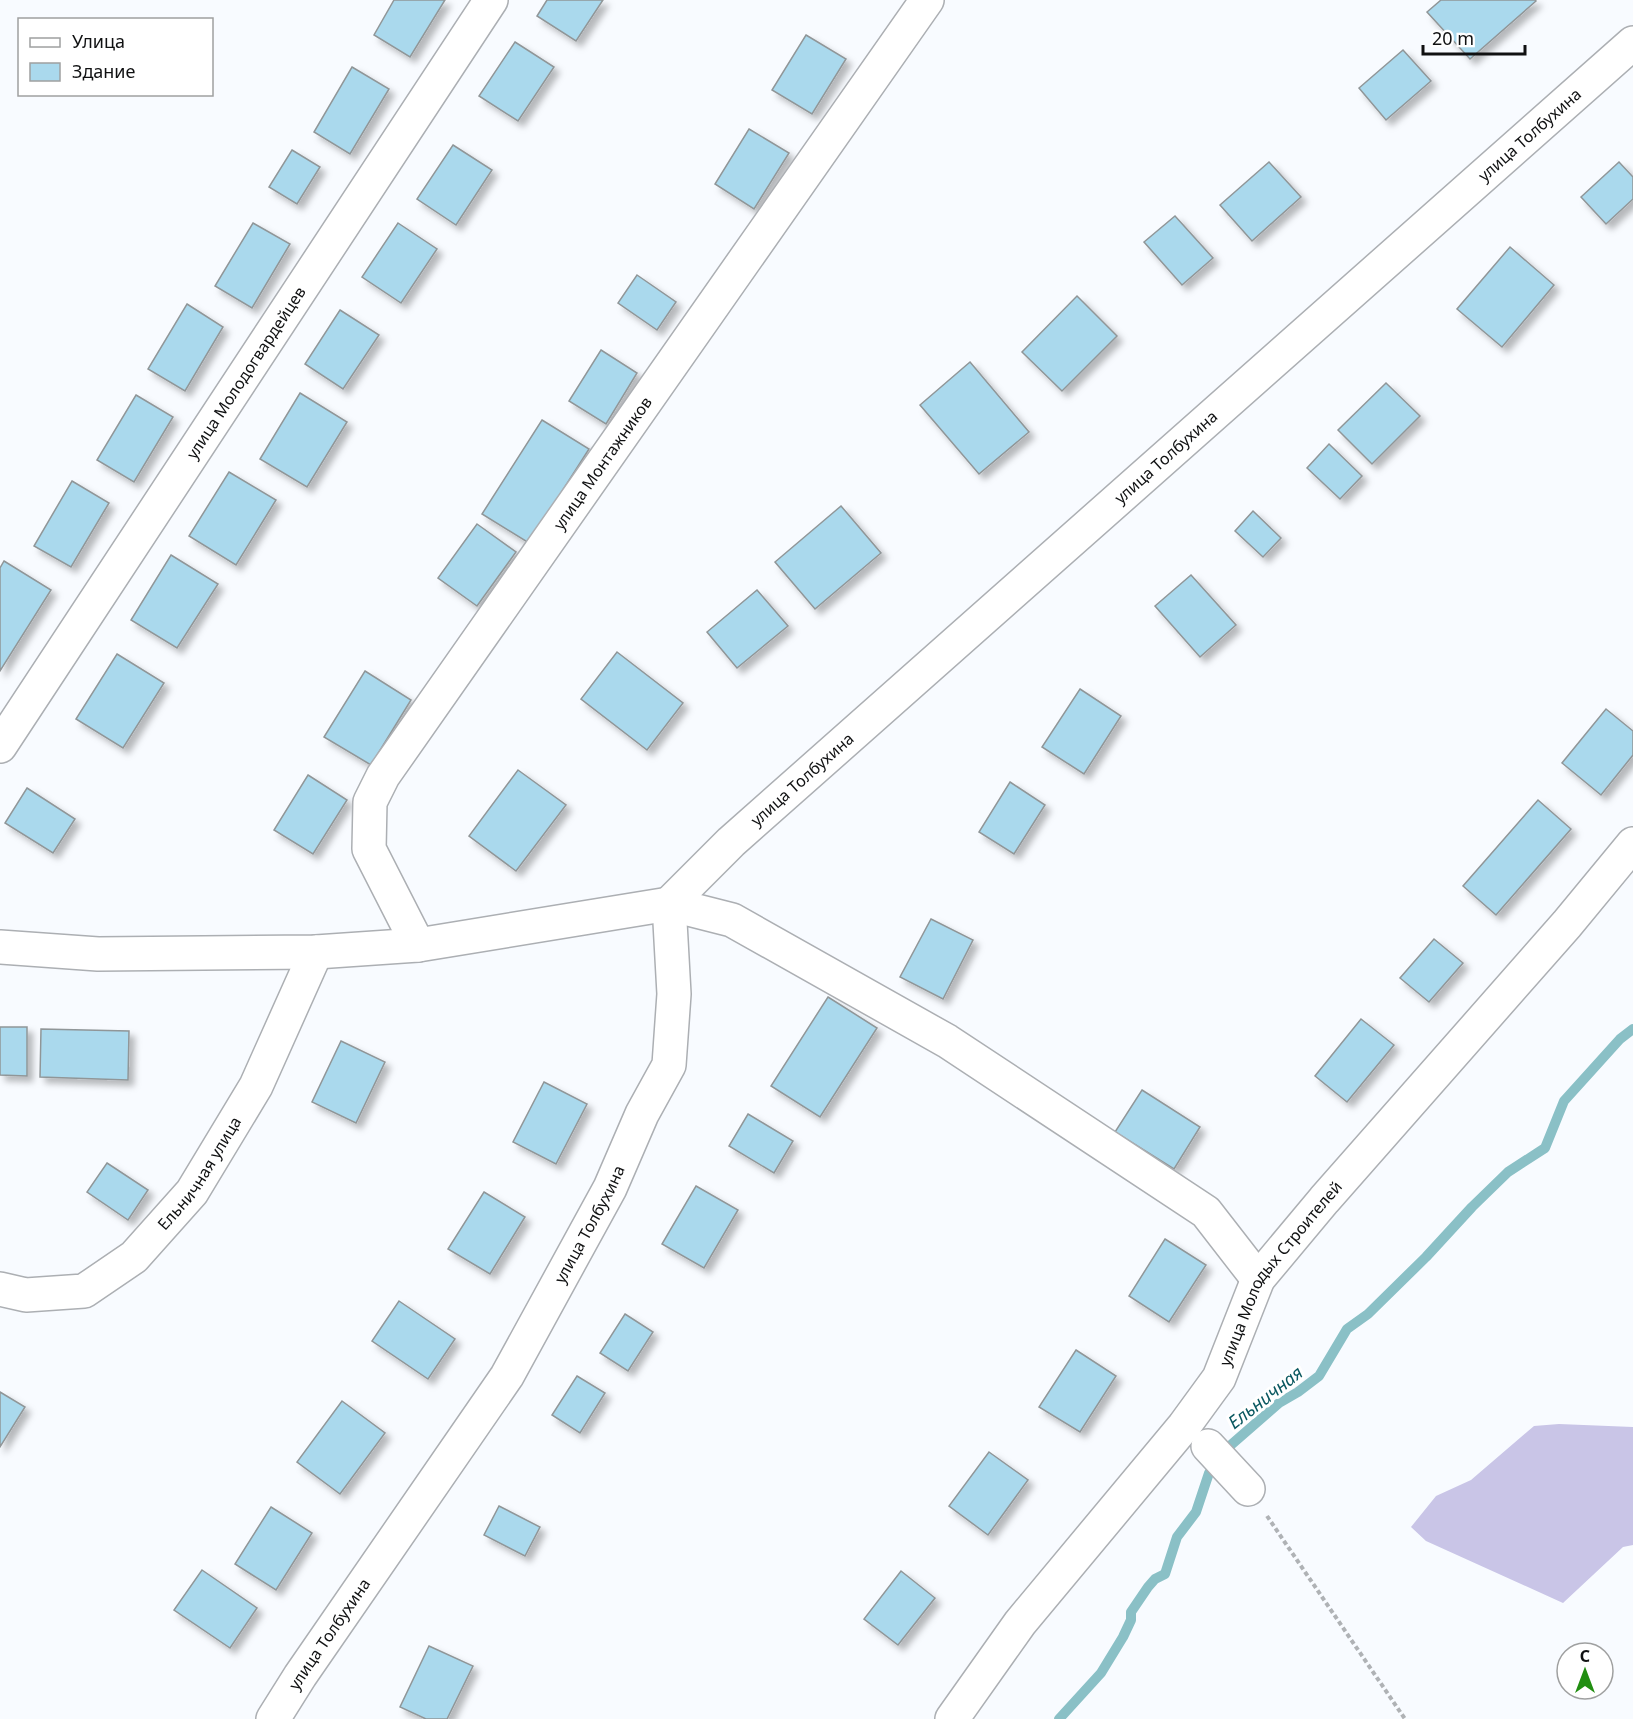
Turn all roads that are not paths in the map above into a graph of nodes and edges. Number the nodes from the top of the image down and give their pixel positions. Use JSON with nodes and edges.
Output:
{"nodes":[{"id":1,"x":491,"y":0,"type":"edge"},
{"id":2,"x":918,"y":3,"type":"edge"},
{"id":3,"x":1633,"y":43,"type":"edge"},
{"id":4,"x":0,"y":746,"type":"edge"},
{"id":5,"x":1633,"y":844,"type":"edge"},
{"id":6,"x":669,"y":904,"type":"junction"},
{"id":7,"x":418,"y":945,"type":"junction"},
{"id":8,"x":0,"y":947,"type":"edge"},
{"id":9,"x":316,"y":952,"type":"junction"},
{"id":10,"x":1258,"y":1279,"type":"junction"},
{"id":11,"x":0,"y":1289,"type":"edge"},
{"id":12,"x":1208,"y":1446,"type":"dead end"},
{"id":13,"x":1248,"y":1489,"type":"road end"},
{"id":14,"x":273,"y":1719,"type":"edge"},
{"id":15,"x":951,"y":1719,"type":"edge"}],
"edges":[{"from":1,"to":4,"type":"street","name":"улица Молодогвардейцев"},
{"from":2,"to":7,"type":"street","name":"улица Монтажников"},
{"from":3,"to":6,"type":"street","name":"улица Толбухина"},
{"from":5,"to":10,"type":"street","name":"улица Молодых Строителей"},
{"from":6,"to":7,"type":"street"},
{"from":6,"to":10,"type":"street"},
{"from":6,"to":14,"type":"street","name":"улица Толбухина"},
{"from":7,"to":9,"type":"street"},
{"from":8,"to":9,"type":"street"},
{"from":9,"to":11,"type":"street","name":"Ельничная улица"},
{"from":10,"to":15,"type":"street","name":"улица Молодых Строителей"},
{"from":12,"to":13,"type":"street"}]}
